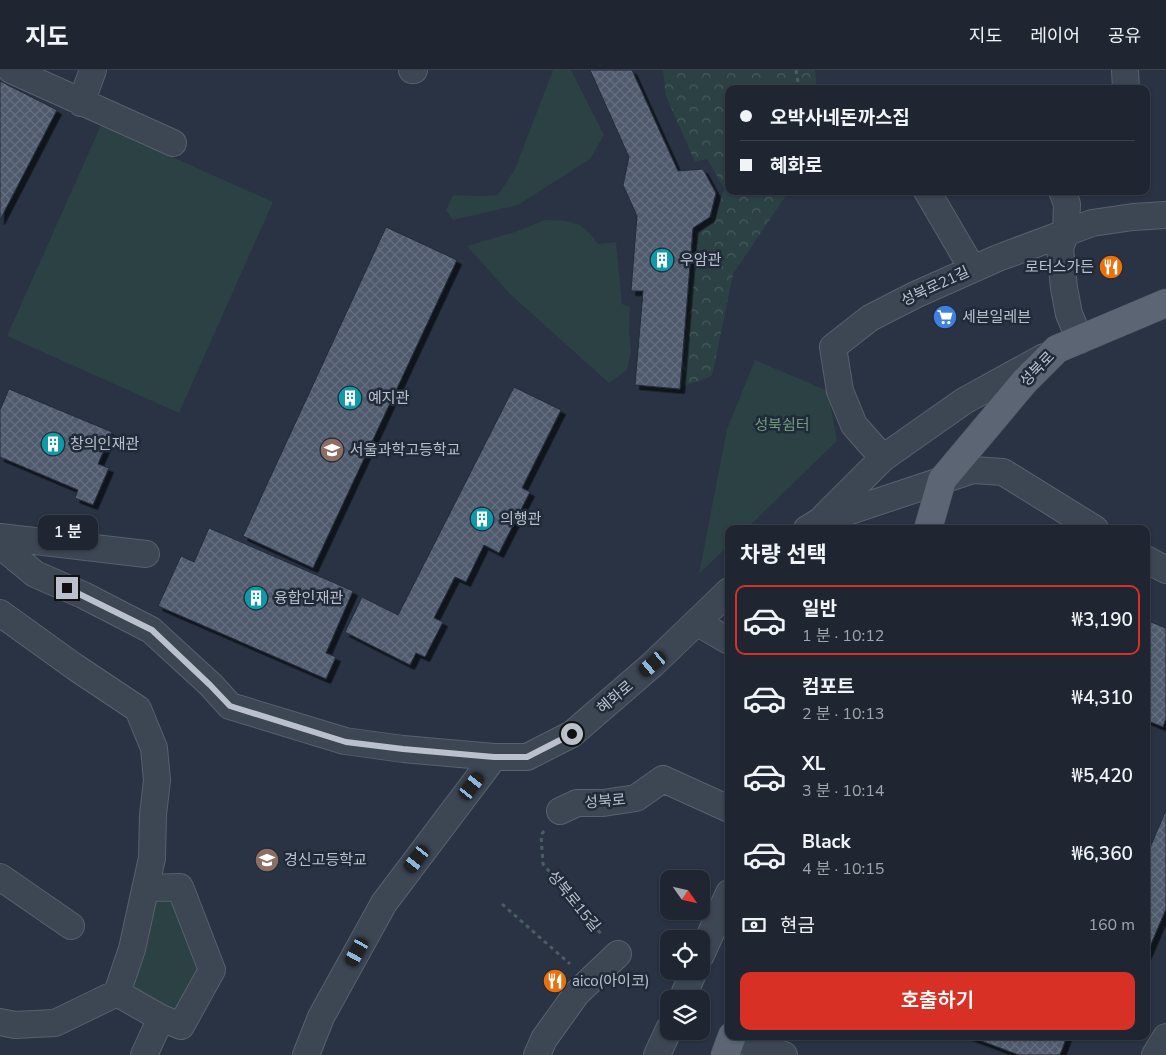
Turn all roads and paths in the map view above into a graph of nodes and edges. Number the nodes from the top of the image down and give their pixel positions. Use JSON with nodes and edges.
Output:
{"nodes":[{"id":1,"x":11,"y":70,"type":"edge"},
{"id":2,"x":93,"y":70,"type":"edge"},
{"id":3,"x":796,"y":70,"type":"edge"},
{"id":4,"x":1125,"y":70,"type":"edge"},
{"id":5,"x":798,"y":85,"type":"edge"},
{"id":6,"x":1126,"y":85,"type":"edge"},
{"id":7,"x":81,"y":103,"type":"junction"},
{"id":8,"x":173,"y":143,"type":"dead end"},
{"id":9,"x":929,"y":195,"type":"edge"},
{"id":10,"x":1064,"y":195,"type":"edge"},
{"id":11,"x":1166,"y":215,"type":"edge"},
{"id":12,"x":1066,"y":232,"type":"junction"},
{"id":13,"x":972,"y":268,"type":"junction"},
{"id":14,"x":1166,"y":303,"type":"edge"},
{"id":15,"x":1068,"y":344,"type":"junction"},
{"id":16,"x":883,"y":458,"type":"junction"},
{"id":17,"x":942,"y":480,"type":"junction"},
{"id":18,"x":814,"y":525,"type":"edge"},
{"id":19,"x":929,"y":525,"type":"edge"},
{"id":20,"x":1088,"y":525,"type":"edge"},
{"id":21,"x":0,"y":537,"type":"edge"},
{"id":22,"x":0,"y":545,"type":"edge"},
{"id":23,"x":146,"y":554,"type":"dead end"},
{"id":24,"x":1150,"y":561,"type":"edge"},
{"id":25,"x":1166,"y":570,"type":"edge"},
{"id":26,"x":725,"y":596,"type":"edge"},
{"id":27,"x":0,"y":613,"type":"edge"},
{"id":28,"x":698,"y":622,"type":"junction"},
{"id":29,"x":725,"y":639,"type":"edge"},
{"id":30,"x":494,"y":757,"type":"junction"},
{"id":31,"x":725,"y":807,"type":"edge"},
{"id":32,"x":560,"y":811,"type":"joint"},
{"id":33,"x":0,"y":877,"type":"edge"},
{"id":34,"x":146,"y":888,"type":"junction"},
{"id":35,"x":725,"y":902,"type":"edge"},
{"id":36,"x":502,"y":904,"type":"dead end"},
{"id":37,"x":71,"y":926,"type":"dead end"},
{"id":38,"x":710,"y":935,"type":"edge"},
{"id":39,"x":618,"y":954,"type":"joint"},
{"id":40,"x":589,"y":982,"type":"junction"},
{"id":41,"x":117,"y":993,"type":"junction"},
{"id":42,"x":161,"y":1018,"type":"junction"},
{"id":43,"x":0,"y":1022,"type":"edge"},
{"id":44,"x":1166,"y":1037,"type":"edge"},
{"id":45,"x":664,"y":1040,"type":"edge"},
{"id":46,"x":729,"y":1043,"type":"edge"},
{"id":47,"x":144,"y":1055,"type":"edge"},
{"id":48,"x":306,"y":1055,"type":"edge"},
{"id":49,"x":538,"y":1055,"type":"edge"},
{"id":50,"x":657,"y":1055,"type":"edge"},
{"id":51,"x":784,"y":1055,"type":"edge"},
{"id":52,"x":1155,"y":1055,"type":"edge"}],
"edges":[{"from":1,"to":7,"type":"street"},
{"from":2,"to":7,"type":"street"},
{"from":3,"to":5,"type":"path"},
{"from":4,"to":6,"type":"street"},
{"from":7,"to":8,"type":"street"},
{"from":9,"to":13,"type":"street"},
{"from":10,"to":12,"type":"street"},
{"from":11,"to":12,"type":"street","name":"성북로21길"},
{"from":12,"to":13,"type":"street","name":"성북로21길"},
{"from":12,"to":15,"type":"street"},
{"from":13,"to":16,"type":"street","name":"성북로21길"},
{"from":14,"to":15,"type":"main road","name":"성북로"},
{"from":15,"to":16,"type":"street"},
{"from":15,"to":17,"type":"main road","name":"성북로"},
{"from":16,"to":18,"type":"street"},
{"from":17,"to":18,"type":"street"},
{"from":17,"to":19,"type":"main road","name":"성북로"},
{"from":17,"to":20,"type":"street"},
{"from":21,"to":23,"type":"street"},
{"from":22,"to":30,"type":"street","name":"혜화로"},
{"from":24,"to":25,"type":"street"},
{"from":26,"to":28,"type":"street","name":"혜화로"},
{"from":27,"to":34,"type":"street"},
{"from":28,"to":29,"type":"street"},
{"from":28,"to":30,"type":"street","name":"혜화로"},
{"from":30,"to":48,"type":"street"},
{"from":31,"to":32,"type":"street","name":"성북로"},
{"from":32,"to":39,"type":"path","name":"성북로15길"},
{"from":33,"to":37,"type":"street"},
{"from":34,"to":41,"type":"street"},
{"from":34,"to":42,"type":"street"},
{"from":35,"to":38,"type":"street"},
{"from":36,"to":40,"type":"path"},
{"from":39,"to":40,"type":"street"},
{"from":40,"to":49,"type":"street"},
{"from":41,"to":42,"type":"street"},
{"from":41,"to":43,"type":"street"},
{"from":42,"to":47,"type":"street"},
{"from":44,"to":52,"type":"street"},
{"from":45,"to":50,"type":"street"},
{"from":46,"to":51,"type":"street"}]}
